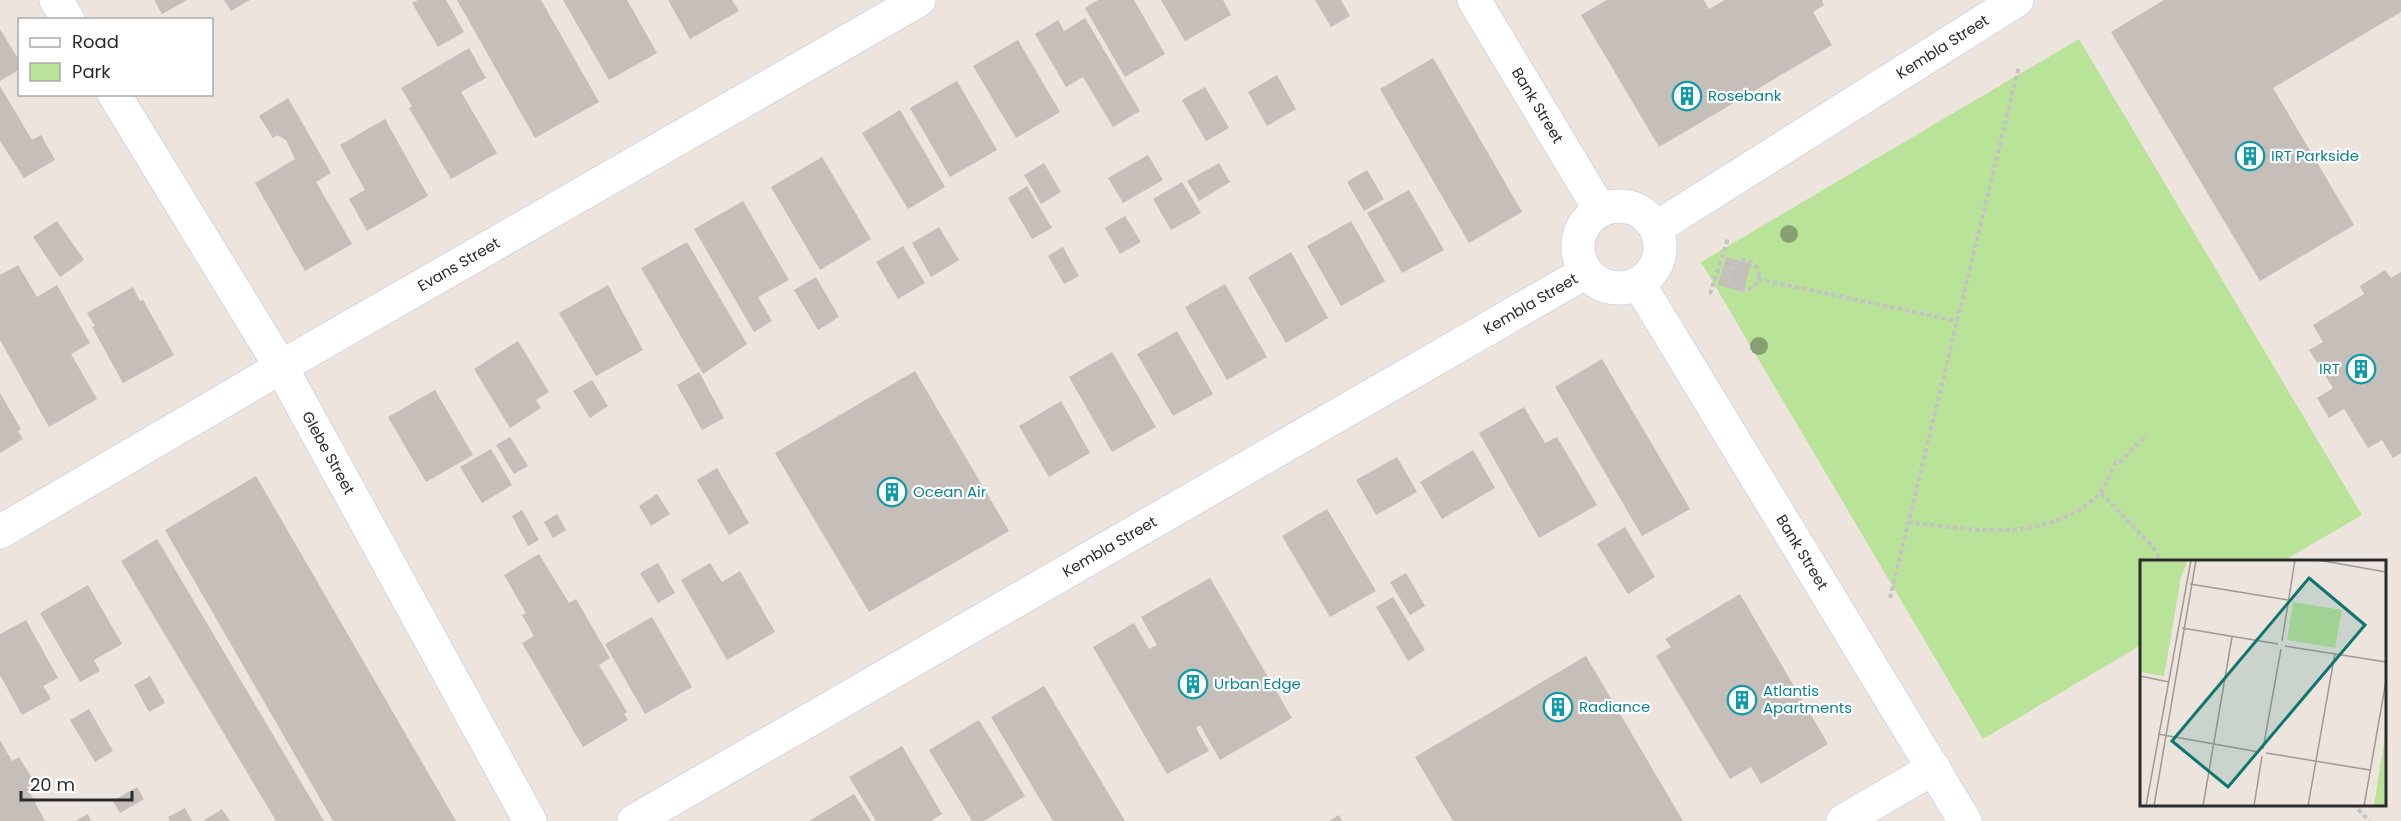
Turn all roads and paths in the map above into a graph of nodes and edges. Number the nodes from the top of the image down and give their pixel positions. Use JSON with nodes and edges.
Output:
{"nodes":[{"id":1,"x":56,"y":0,"type":"edge"},
{"id":2,"x":919,"y":0,"type":"edge"},
{"id":3,"x":1474,"y":0,"type":"edge"},
{"id":4,"x":2017,"y":0,"type":"edge"},
{"id":5,"x":67,"y":18,"type":"edge"},
{"id":6,"x":2019,"y":66,"type":"dead end"},
{"id":7,"x":115,"y":96,"type":"edge"},
{"id":8,"x":1600,"y":210,"type":"junction"},
{"id":9,"x":1656,"y":228,"type":"junction"},
{"id":10,"x":1728,"y":238,"type":"dead end"},
{"id":11,"x":1718,"y":268,"type":"junction"},
{"id":12,"x":1586,"y":272,"type":"junction"},
{"id":13,"x":1729,"y":272,"type":"junction"},
{"id":14,"x":1758,"y":279,"type":"junction"},
{"id":15,"x":1639,"y":284,"type":"junction"},
{"id":16,"x":1710,"y":294,"type":"dead end"},
{"id":17,"x":1957,"y":321,"type":"junction"},
{"id":18,"x":281,"y":367,"type":"junction"},
{"id":19,"x":2147,"y":434,"type":"dead end"},
{"id":20,"x":2101,"y":493,"type":"junction"},
{"id":21,"x":1908,"y":522,"type":"junction"},
{"id":22,"x":0,"y":532,"type":"edge"},
{"id":23,"x":2161,"y":560,"type":"edge"},
{"id":24,"x":1890,"y":598,"type":"dead end"},
{"id":25,"x":1934,"y":768,"type":"junction"},
{"id":26,"x":2355,"y":806,"type":"edge"},
{"id":27,"x":530,"y":821,"type":"edge"},
{"id":28,"x":634,"y":821,"type":"edge"},
{"id":29,"x":1843,"y":821,"type":"edge"},
{"id":30,"x":1965,"y":821,"type":"edge"},
{"id":31,"x":2369,"y":821,"type":"edge"}],
"edges":[{"from":1,"to":5,"type":"street"},
{"from":2,"to":18,"type":"street","name":"Evans Street"},
{"from":3,"to":8,"type":"street","name":"Bank Street"},
{"from":4,"to":9,"type":"street","name":"Kembla Street"},
{"from":6,"to":17,"type":"path"},
{"from":7,"to":18,"type":"street","name":"Glebe Street"},
{"from":8,"to":9,"type":"street"},
{"from":8,"to":12,"type":"street"},
{"from":9,"to":15,"type":"street"},
{"from":10,"to":11,"type":"path"},
{"from":11,"to":13,"type":"path"},
{"from":11,"to":16,"type":"path"},
{"from":12,"to":15,"type":"street"},
{"from":12,"to":28,"type":"street","name":"Kembla Street"},
{"from":13,"to":14,"type":"path"},
{"from":13,"to":14,"type":"path"},
{"from":14,"to":17,"type":"path"},
{"from":15,"to":25,"type":"street","name":"Bank Street"},
{"from":17,"to":21,"type":"path"},
{"from":18,"to":22,"type":"street","name":"Evans Street"},
{"from":18,"to":27,"type":"street","name":"Glebe Street"},
{"from":19,"to":20,"type":"path"},
{"from":20,"to":21,"type":"path"},
{"from":20,"to":23,"type":"path"},
{"from":21,"to":24,"type":"path"},
{"from":25,"to":29,"type":"street"},
{"from":25,"to":30,"type":"street","name":"Bank Street"},
{"from":26,"to":31,"type":"path"}]}
